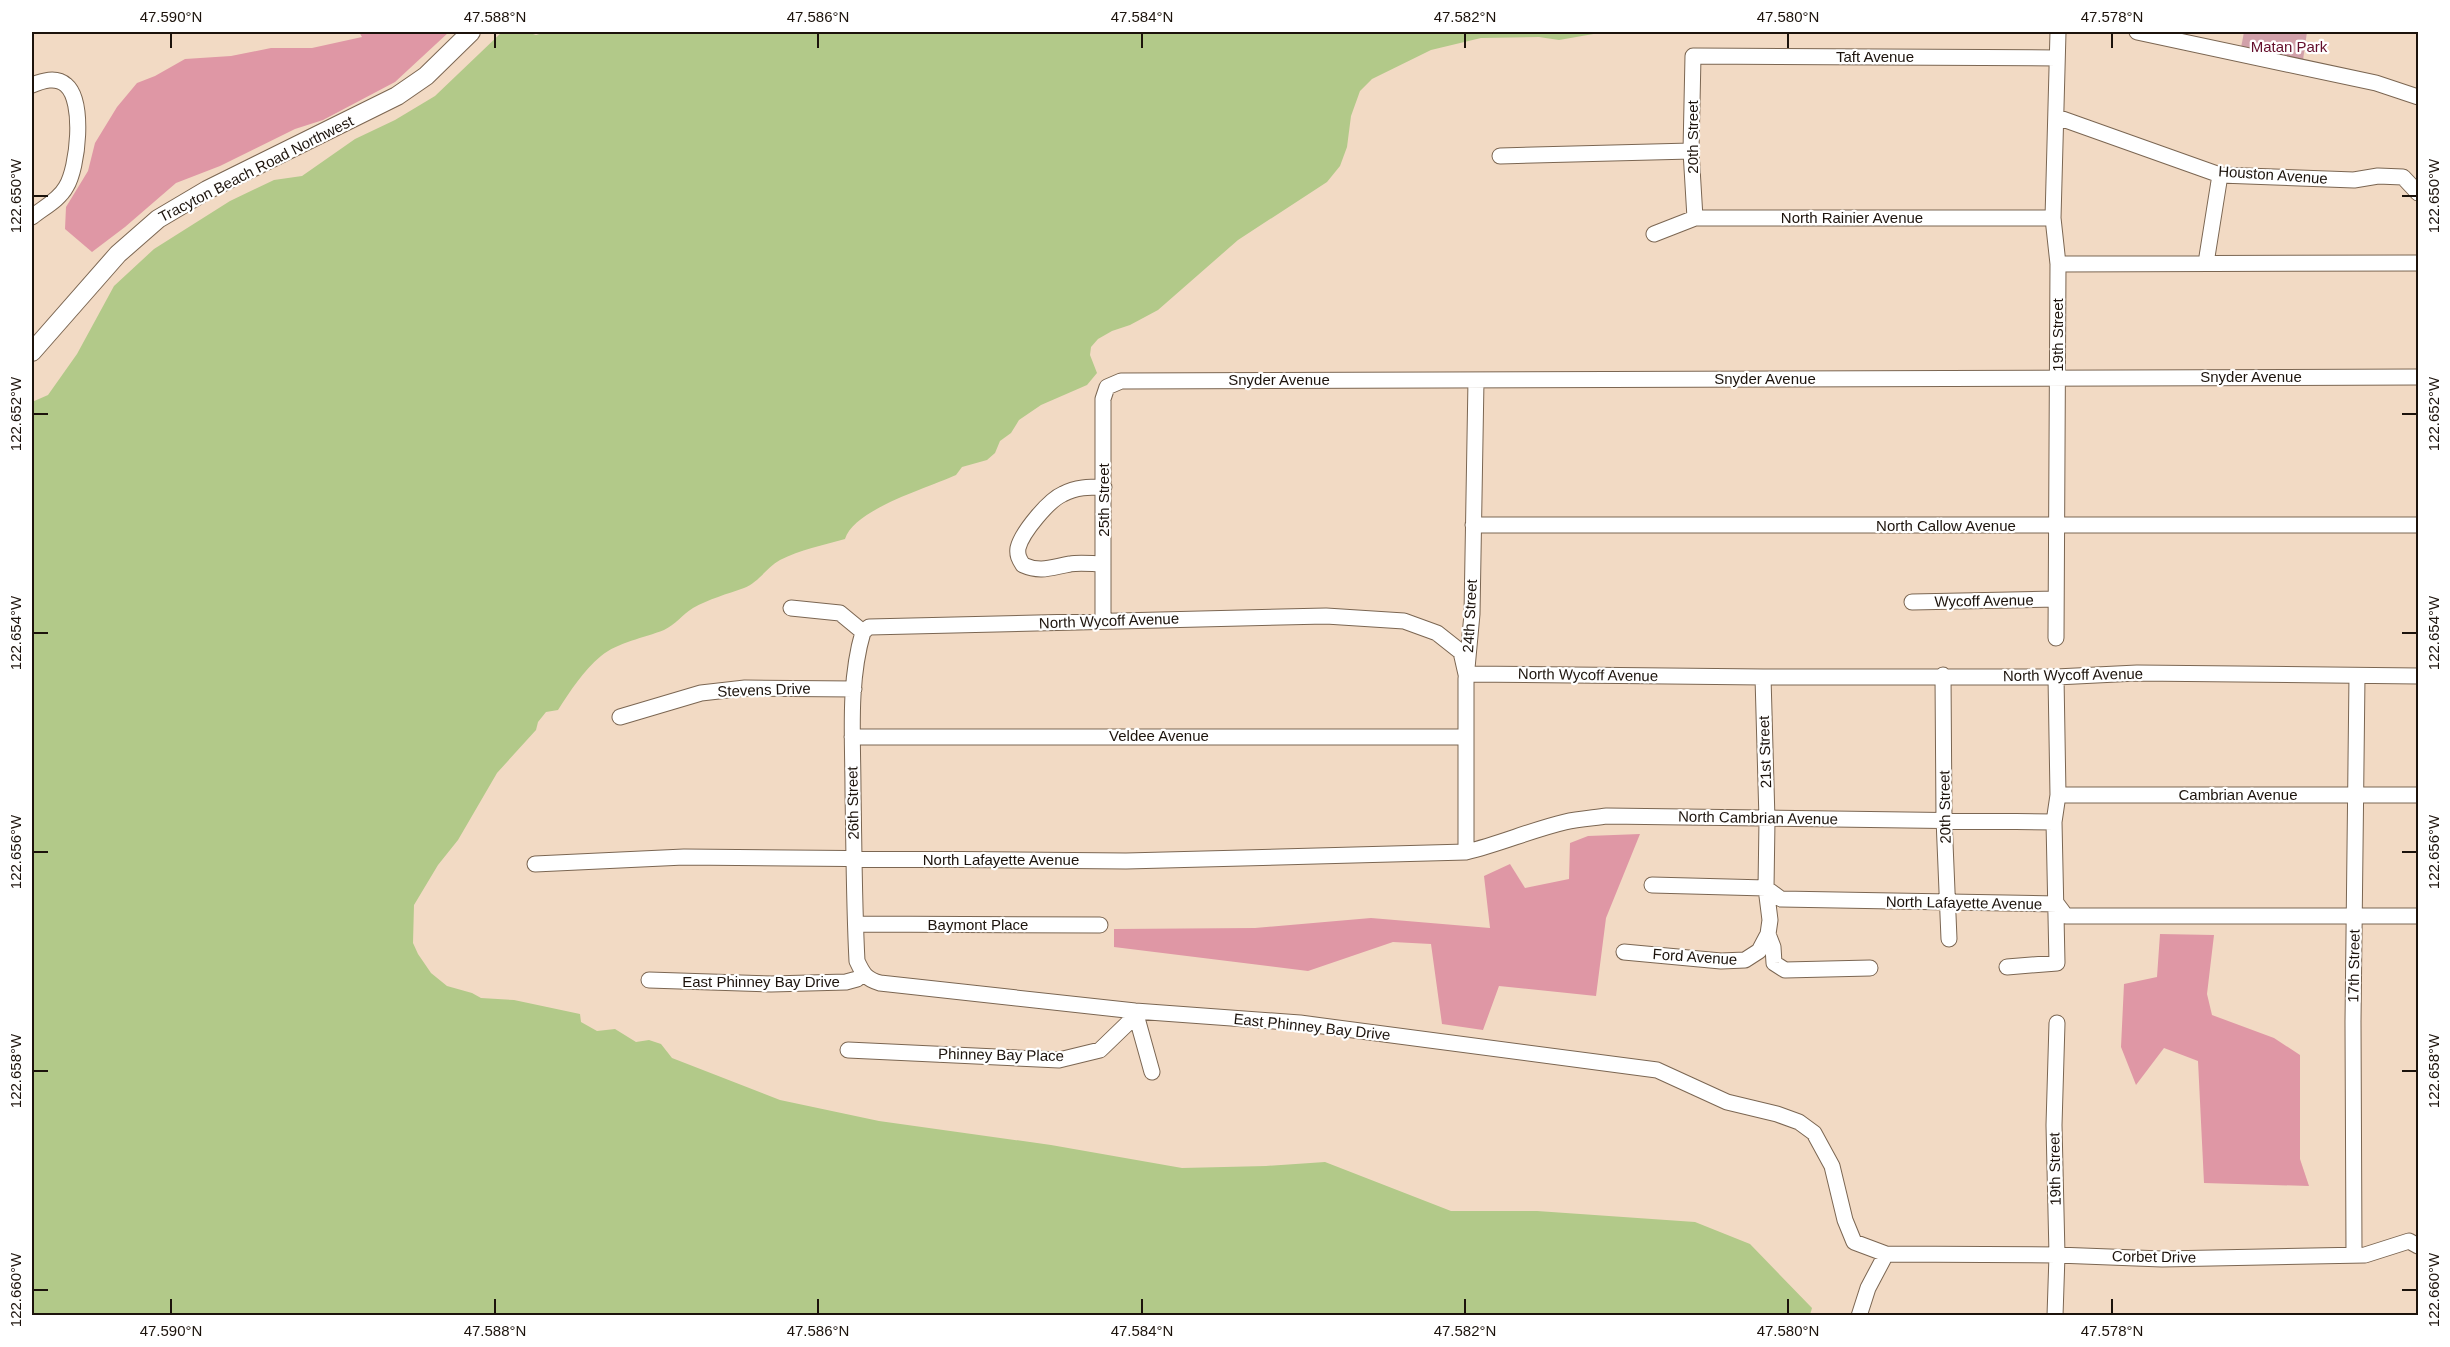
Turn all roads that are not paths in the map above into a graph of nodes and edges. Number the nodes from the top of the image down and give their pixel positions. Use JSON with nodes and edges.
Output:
{"nodes":[{"id":1,"x":471,"y":32,"type":"edge"},
{"id":2,"x":2058,"y":32,"type":"edge"},
{"id":3,"x":2137,"y":32,"type":"edge"},
{"id":4,"x":1693,"y":56,"type":"joint"},
{"id":5,"x":2057,"y":58,"type":"junction"},
{"id":6,"x":32,"y":85,"type":"edge"},
{"id":7,"x":2418,"y":97,"type":"edge"},
{"id":8,"x":2057,"y":117,"type":"junction"},
{"id":9,"x":1691,"y":151,"type":"junction"},
{"id":10,"x":1500,"y":156,"type":"dead end"},
{"id":11,"x":2220,"y":175,"type":"junction"},
{"id":12,"x":2418,"y":192,"type":"edge"},
{"id":13,"x":32,"y":217,"type":"edge"},
{"id":14,"x":1695,"y":218,"type":"junction"},
{"id":15,"x":2053,"y":218,"type":"junction"},
{"id":16,"x":1654,"y":234,"type":"dead end"},
{"id":17,"x":2206,"y":263,"type":"junction"},
{"id":18,"x":2418,"y":263,"type":"edge"},
{"id":19,"x":2058,"y":264,"type":"junction"},
{"id":20,"x":32,"y":352,"type":"edge"},
{"id":21,"x":2058,"y":376,"type":"junction"},
{"id":22,"x":2418,"y":377,"type":"edge"},
{"id":23,"x":1476,"y":380,"type":"junction"},
{"id":24,"x":1113,"y":383,"type":"joint"},
{"id":25,"x":1104,"y":487,"type":"junction"},
{"id":26,"x":1473,"y":525,"type":"junction"},
{"id":27,"x":2418,"y":525,"type":"edge"},
{"id":28,"x":2055,"y":527,"type":"junction"},
{"id":29,"x":1103,"y":564,"type":"junction"},
{"id":30,"x":2056,"y":599,"type":"junction"},
{"id":31,"x":1912,"y":602,"type":"dead end"},
{"id":32,"x":791,"y":608,"type":"dead end"},
{"id":33,"x":1103,"y":620,"type":"junction"},
{"id":34,"x":863,"y":632,"type":"junction"},
{"id":35,"x":2056,"y":638,"type":"dead end"},
{"id":36,"x":1466,"y":674,"type":"junction"},
{"id":37,"x":1943,"y":675,"type":"junction"},
{"id":38,"x":2357,"y":676,"type":"junction"},
{"id":39,"x":2418,"y":676,"type":"edge"},
{"id":40,"x":1763,"y":677,"type":"junction"},
{"id":41,"x":2056,"y":677,"type":"junction"},
{"id":42,"x":854,"y":689,"type":"junction"},
{"id":43,"x":620,"y":717,"type":"dead end"},
{"id":44,"x":852,"y":737,"type":"junction"},
{"id":45,"x":1465,"y":737,"type":"junction"},
{"id":46,"x":2058,"y":795,"type":"junction"},
{"id":47,"x":2355,"y":795,"type":"junction"},
{"id":48,"x":2418,"y":795,"type":"edge"},
{"id":49,"x":1944,"y":819,"type":"junction"},
{"id":50,"x":1767,"y":820,"type":"junction"},
{"id":51,"x":2054,"y":822,"type":"junction"},
{"id":52,"x":1466,"y":852,"type":"junction"},
{"id":53,"x":854,"y":858,"type":"junction"},
{"id":54,"x":535,"y":864,"type":"dead end"},
{"id":55,"x":1652,"y":885,"type":"dead end"},
{"id":56,"x":1766,"y":888,"type":"junction"},
{"id":57,"x":1947,"y":903,"type":"junction"},
{"id":58,"x":2057,"y":904,"type":"junction"},
{"id":59,"x":2354,"y":916,"type":"junction"},
{"id":60,"x":2418,"y":916,"type":"edge"},
{"id":61,"x":856,"y":924,"type":"junction"},
{"id":62,"x":1100,"y":925,"type":"dead end"},
{"id":63,"x":1768,"y":934,"type":"junction"},
{"id":64,"x":1949,"y":939,"type":"dead end"},
{"id":65,"x":1624,"y":952,"type":"dead end"},
{"id":66,"x":2007,"y":967,"type":"dead end"},
{"id":67,"x":1870,"y":968,"type":"dead end"},
{"id":68,"x":863,"y":974,"type":"junction"},
{"id":69,"x":649,"y":981,"type":"dead end"},
{"id":70,"x":1136,"y":1011,"type":"junction"},
{"id":71,"x":2057,"y":1023,"type":"dead end"},
{"id":72,"x":848,"y":1050,"type":"dead end"},
{"id":73,"x":1152,"y":1072,"type":"dead end"},
{"id":74,"x":2415,"y":1241,"type":"edge"},
{"id":75,"x":1886,"y":1254,"type":"junction"},
{"id":76,"x":2057,"y":1255,"type":"junction"},
{"id":77,"x":2354,"y":1255,"type":"junction"},
{"id":78,"x":1859,"y":1316,"type":"edge"},
{"id":79,"x":2055,"y":1316,"type":"edge"}],
"edges":[{"from":1,"to":20,"type":"main road","name":"Tracyton Beach Road Northwest"},
{"from":2,"to":5,"type":"street","name":"19th Street"},
{"from":3,"to":7,"type":"street"},
{"from":4,"to":5,"type":"street","name":"Taft Avenue"},
{"from":4,"to":9,"type":"street","name":"20th Street"},
{"from":5,"to":8,"type":"street","name":"19th Street"},
{"from":6,"to":13,"type":"street"},
{"from":8,"to":11,"type":"street","name":"Houston Avenue"},
{"from":8,"to":15,"type":"street","name":"19th Street"},
{"from":9,"to":10,"type":"street"},
{"from":9,"to":14,"type":"street","name":"20th Street"},
{"from":11,"to":12,"type":"street","name":"Houston Avenue"},
{"from":11,"to":17,"type":"street"},
{"from":14,"to":15,"type":"street","name":"North Rainier Avenue"},
{"from":14,"to":16,"type":"street","name":"North Rainier Avenue"},
{"from":15,"to":19,"type":"street","name":"19th Street"},
{"from":17,"to":18,"type":"street"},
{"from":17,"to":19,"type":"street"},
{"from":19,"to":21,"type":"street","name":"19th Street"},
{"from":21,"to":22,"type":"street","name":"Snyder Avenue"},
{"from":21,"to":23,"type":"street","name":"Snyder Avenue"},
{"from":21,"to":28,"type":"street","name":"19th Street"},
{"from":23,"to":24,"type":"street","name":"Snyder Avenue"},
{"from":23,"to":26,"type":"street","name":"24th Street"},
{"from":24,"to":25,"type":"street","name":"25th Street"},
{"from":25,"to":29,"type":"street","name":"25th Street"},
{"from":25,"to":29,"type":"street"},
{"from":26,"to":28,"type":"street","name":"North Callow Avenue"},
{"from":26,"to":36,"type":"street","name":"24th Street"},
{"from":27,"to":28,"type":"street","name":"North Callow Avenue"},
{"from":28,"to":30,"type":"street","name":"19th Street"},
{"from":29,"to":33,"type":"street","name":"25th Street"},
{"from":30,"to":31,"type":"street","name":"Wycoff Avenue"},
{"from":30,"to":35,"type":"street","name":"19th Street"},
{"from":32,"to":34,"type":"street"},
{"from":33,"to":34,"type":"street","name":"North Wycoff Avenue"},
{"from":33,"to":36,"type":"street","name":"North Wycoff Avenue"},
{"from":34,"to":42,"type":"street","name":"26th Street"},
{"from":36,"to":40,"type":"street","name":"North Wycoff Avenue"},
{"from":36,"to":45,"type":"street","name":"24th Street"},
{"from":37,"to":40,"type":"street","name":"North Wycoff Avenue"},
{"from":37,"to":41,"type":"street","name":"North Wycoff Avenue"},
{"from":37,"to":49,"type":"street","name":"20th Street"},
{"from":38,"to":39,"type":"street","name":"North Wycoff Avenue"},
{"from":38,"to":41,"type":"street","name":"North Wycoff Avenue"},
{"from":38,"to":47,"type":"street","name":"17th Street"},
{"from":40,"to":50,"type":"street","name":"21st Street"},
{"from":41,"to":46,"type":"street"},
{"from":42,"to":43,"type":"street","name":"Stevens Drive"},
{"from":42,"to":44,"type":"street","name":"26th Street"},
{"from":44,"to":45,"type":"street","name":"Veldee Avenue"},
{"from":44,"to":53,"type":"street","name":"26th Street"},
{"from":45,"to":52,"type":"street","name":"24th Street"},
{"from":46,"to":47,"type":"street","name":"Cambrian Avenue"},
{"from":46,"to":51,"type":"street"},
{"from":47,"to":48,"type":"street","name":"Cambrian Avenue"},
{"from":47,"to":59,"type":"street","name":"17th Street"},
{"from":49,"to":50,"type":"street","name":"North Cambrian Avenue"},
{"from":49,"to":51,"type":"street","name":"North Cambrian Avenue"},
{"from":49,"to":57,"type":"street","name":"20th Street"},
{"from":50,"to":52,"type":"street","name":"North Cambrian Avenue"},
{"from":50,"to":56,"type":"street","name":"21st Street"},
{"from":51,"to":58,"type":"street"},
{"from":52,"to":53,"type":"street","name":"North Lafayette Avenue"},
{"from":53,"to":54,"type":"street","name":"North Lafayette Avenue"},
{"from":53,"to":61,"type":"street","name":"26th Street"},
{"from":55,"to":56,"type":"street","name":"North Lafayette Avenue"},
{"from":56,"to":57,"type":"street","name":"North Lafayette Avenue"},
{"from":56,"to":63,"type":"street","name":"21st Street"},
{"from":57,"to":58,"type":"street","name":"North Lafayette Avenue"},
{"from":57,"to":64,"type":"street","name":"20th Street"},
{"from":58,"to":59,"type":"street","name":"North Lafayette Avenue"},
{"from":58,"to":66,"type":"street"},
{"from":59,"to":60,"type":"street","name":"North Lafayette Avenue"},
{"from":59,"to":77,"type":"street","name":"17th Street"},
{"from":61,"to":62,"type":"street","name":"Baymont Place"},
{"from":61,"to":68,"type":"street","name":"26th Street"},
{"from":63,"to":65,"type":"street","name":"Ford Avenue"},
{"from":63,"to":67,"type":"street"},
{"from":68,"to":69,"type":"street","name":"East Phinney Bay Drive"},
{"from":68,"to":70,"type":"street","name":"East Phinney Bay Drive"},
{"from":70,"to":72,"type":"street","name":"Phinney Bay Place"},
{"from":70,"to":73,"type":"street"},
{"from":70,"to":75,"type":"street","name":"East Phinney Bay Drive"},
{"from":71,"to":76,"type":"street","name":"19th Street"},
{"from":74,"to":77,"type":"street","name":"Corbet Drive"},
{"from":75,"to":76,"type":"street","name":"Corbet Drive"},
{"from":75,"to":78,"type":"street"},
{"from":76,"to":77,"type":"street","name":"Corbet Drive"},
{"from":76,"to":79,"type":"street","name":"19th Street"}]}
